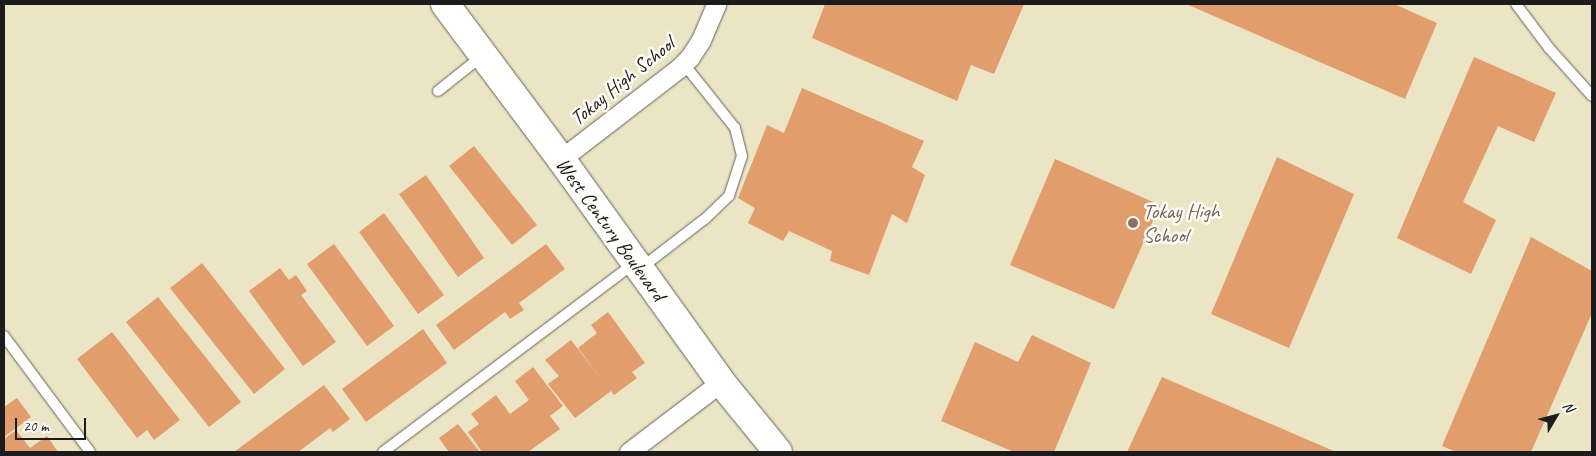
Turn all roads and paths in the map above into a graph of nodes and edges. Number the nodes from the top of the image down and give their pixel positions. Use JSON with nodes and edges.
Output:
{"nodes":[{"id":1,"x":445,"y":4,"type":"edge"},
{"id":2,"x":716,"y":4,"type":"edge"},
{"id":3,"x":1516,"y":4,"type":"edge"},
{"id":4,"x":483,"y":56,"type":"junction"},
{"id":5,"x":684,"y":64,"type":"junction"},
{"id":6,"x":438,"y":91,"type":"dead end"},
{"id":7,"x":1592,"y":96,"type":"edge"},
{"id":8,"x":561,"y":159,"type":"junction"},
{"id":9,"x":638,"y":266,"type":"junction"},
{"id":10,"x":4,"y":336,"type":"edge"},
{"id":11,"x":721,"y":382,"type":"junction"},
{"id":12,"x":90,"y":452,"type":"edge"},
{"id":13,"x":383,"y":452,"type":"edge"},
{"id":14,"x":629,"y":452,"type":"edge"},
{"id":15,"x":778,"y":452,"type":"edge"}],
"edges":[{"from":1,"to":4,"type":"street","name":"West Century Boulevard"},
{"from":2,"to":5,"type":"street","name":"Tokay High School"},
{"from":3,"to":7,"type":"lane"},
{"from":4,"to":6,"type":"lane"},
{"from":4,"to":8,"type":"street","name":"West Century Boulevard"},
{"from":5,"to":8,"type":"street","name":"Tokay High School"},
{"from":5,"to":9,"type":"lane"},
{"from":8,"to":9,"type":"street","name":"West Century Boulevard"},
{"from":9,"to":11,"type":"street","name":"West Century Boulevard"},
{"from":9,"to":13,"type":"lane"},
{"from":10,"to":12,"type":"lane"},
{"from":11,"to":14,"type":"street"},
{"from":11,"to":15,"type":"street","name":"West Century Boulevard"}]}
